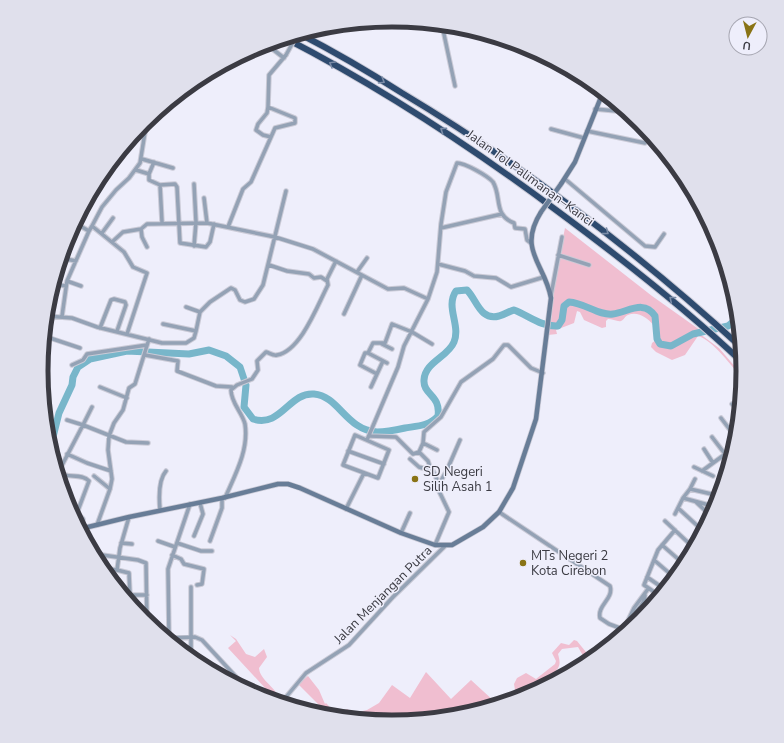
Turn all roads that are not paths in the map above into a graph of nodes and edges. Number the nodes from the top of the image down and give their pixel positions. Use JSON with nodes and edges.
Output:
{"nodes":[{"id":1,"x":443,"y":31,"type":"edge"},
{"id":2,"x":306,"y":38,"type":"edge"},
{"id":3,"x":292,"y":42,"type":"edge"},
{"id":4,"x":294,"y":42,"type":"edge"},
{"id":5,"x":273,"y":48,"type":"edge"},
{"id":6,"x":285,"y":56,"type":"junction"},
{"id":7,"x":455,"y":86,"type":"dead end"},
{"id":8,"x":600,"y":97,"type":"edge"},
{"id":9,"x":268,"y":107,"type":"junction"},
{"id":10,"x":594,"y":109,"type":"junction"},
{"id":11,"x":618,"y":111,"type":"edge"},
{"id":12,"x":551,"y":129,"type":"dead end"},
{"id":13,"x":146,"y":131,"type":"edge"},
{"id":14,"x":586,"y":131,"type":"junction"},
{"id":15,"x":271,"y":137,"type":"junction"},
{"id":16,"x":584,"y":138,"type":"junction"},
{"id":17,"x":645,"y":143,"type":"dead end"},
{"id":18,"x":142,"y":159,"type":"junction"},
{"id":19,"x":154,"y":162,"type":"junction"},
{"id":20,"x":173,"y":168,"type":"dead end"},
{"id":21,"x":136,"y":170,"type":"junction"},
{"id":22,"x":149,"y":174,"type":"junction"},
{"id":23,"x":565,"y":179,"type":"junction"},
{"id":24,"x":194,"y":184,"type":"dead end"},
{"id":25,"x":160,"y":185,"type":"junction"},
{"id":26,"x":286,"y":191,"type":"dead end"},
{"id":27,"x":204,"y":198,"type":"dead end"},
{"id":28,"x":502,"y":214,"type":"junction"},
{"id":29,"x":113,"y":218,"type":"dead end"},
{"id":30,"x":162,"y":222,"type":"junction"},
{"id":31,"x":179,"y":222,"type":"junction"},
{"id":32,"x":196,"y":222,"type":"junction"},
{"id":33,"x":206,"y":223,"type":"junction"},
{"id":34,"x":214,"y":224,"type":"junction"},
{"id":35,"x":80,"y":226,"type":"edge"},
{"id":36,"x":92,"y":226,"type":"junction"},
{"id":37,"x":228,"y":227,"type":"junction"},
{"id":38,"x":441,"y":228,"type":"junction"},
{"id":39,"x":89,"y":230,"type":"junction"},
{"id":40,"x":141,"y":230,"type":"junction"},
{"id":41,"x":102,"y":233,"type":"junction"},
{"id":42,"x":664,"y":234,"type":"dead end"},
{"id":43,"x":275,"y":237,"type":"junction"},
{"id":44,"x":562,"y":238,"type":"dead end"},
{"id":45,"x":112,"y":242,"type":"junction"},
{"id":46,"x":531,"y":244,"type":"junction"},
{"id":47,"x":194,"y":246,"type":"junction"},
{"id":48,"x":147,"y":247,"type":"dead end"},
{"id":49,"x":558,"y":255,"type":"junction"},
{"id":50,"x":367,"y":258,"type":"dead end"},
{"id":51,"x":67,"y":259,"type":"edge"},
{"id":52,"x":76,"y":261,"type":"junction"},
{"id":53,"x":336,"y":261,"type":"junction"},
{"id":54,"x":438,"y":264,"type":"junction"},
{"id":55,"x":269,"y":265,"type":"junction"},
{"id":56,"x":589,"y":265,"type":"dead end"},
{"id":57,"x":357,"y":272,"type":"junction"},
{"id":58,"x":362,"y":275,"type":"junction"},
{"id":59,"x":544,"y":277,"type":"junction"},
{"id":60,"x":67,"y":281,"type":"junction"},
{"id":61,"x":327,"y":281,"type":"junction"},
{"id":62,"x":58,"y":285,"type":"edge"},
{"id":63,"x":66,"y":286,"type":"junction"},
{"id":64,"x":81,"y":286,"type":"dead end"},
{"id":65,"x":551,"y":298,"type":"junction"},
{"id":66,"x":428,"y":299,"type":"junction"},
{"id":67,"x":186,"y":307,"type":"dead end"},
{"id":68,"x":200,"y":312,"type":"junction"},
{"id":69,"x":344,"y":314,"type":"dead end"},
{"id":70,"x":53,"y":316,"type":"joint"},
{"id":71,"x":62,"y":316,"type":"junction"},
{"id":72,"x":163,"y":324,"type":"dead end"},
{"id":73,"x":50,"y":326,"type":"edge"},
{"id":74,"x":100,"y":328,"type":"junction"},
{"id":75,"x":117,"y":331,"type":"junction"},
{"id":76,"x":196,"y":331,"type":"junction"},
{"id":77,"x":412,"y":332,"type":"junction"},
{"id":78,"x":127,"y":334,"type":"junction"},
{"id":79,"x":49,"y":338,"type":"edge"},
{"id":80,"x":149,"y":339,"type":"junction"},
{"id":81,"x":735,"y":341,"type":"edge"},
{"id":82,"x":382,"y":343,"type":"junction"},
{"id":83,"x":432,"y":344,"type":"dead end"},
{"id":84,"x":147,"y":345,"type":"junction"},
{"id":85,"x":80,"y":348,"type":"dead end"},
{"id":86,"x":392,"y":349,"type":"dead end"},
{"id":87,"x":368,"y":353,"type":"junction"},
{"id":88,"x":145,"y":354,"type":"junction"},
{"id":89,"x":736,"y":356,"type":"edge"},
{"id":90,"x":72,"y":365,"type":"dead end"},
{"id":91,"x":543,"y":373,"type":"junction"},
{"id":92,"x":377,"y":374,"type":"junction"},
{"id":93,"x":100,"y":387,"type":"dead end"},
{"id":94,"x":232,"y":387,"type":"junction"},
{"id":95,"x":371,"y":387,"type":"dead end"},
{"id":96,"x":127,"y":398,"type":"junction"},
{"id":97,"x":732,"y":404,"type":"dead end"},
{"id":98,"x":92,"y":406,"type":"dead end"},
{"id":99,"x":735,"y":407,"type":"edge"},
{"id":100,"x":721,"y":418,"type":"dead end"},
{"id":101,"x":67,"y":420,"type":"dead end"},
{"id":102,"x":83,"y":426,"type":"junction"},
{"id":103,"x":731,"y":432,"type":"edge"},
{"id":104,"x":370,"y":434,"type":"junction"},
{"id":105,"x":109,"y":436,"type":"junction"},
{"id":106,"x":712,"y":437,"type":"dead end"},
{"id":107,"x":367,"y":440,"type":"junction"},
{"id":108,"x":460,"y":440,"type":"dead end"},
{"id":109,"x":148,"y":443,"type":"dead end"},
{"id":110,"x":423,"y":443,"type":"junction"},
{"id":111,"x":704,"y":449,"type":"dead end"},
{"id":112,"x":437,"y":450,"type":"dead end"},
{"id":113,"x":348,"y":451,"type":"junction"},
{"id":114,"x":419,"y":452,"type":"junction"},
{"id":115,"x":67,"y":454,"type":"junction"},
{"id":116,"x":725,"y":454,"type":"joint"},
{"id":117,"x":410,"y":459,"type":"dead end"},
{"id":118,"x":713,"y":463,"type":"junction"},
{"id":119,"x":384,"y":464,"type":"junction"},
{"id":120,"x":61,"y":467,"type":"edge"},
{"id":121,"x":694,"y":467,"type":"dead end"},
{"id":122,"x":111,"y":470,"type":"junction"},
{"id":123,"x":431,"y":470,"type":"junction"},
{"id":124,"x":166,"y":471,"type":"dead end"},
{"id":125,"x":702,"y":471,"type":"junction"},
{"id":126,"x":63,"y":473,"type":"edge"},
{"id":127,"x":364,"y":473,"type":"junction"},
{"id":128,"x":94,"y":476,"type":"dead end"},
{"id":129,"x":713,"y":476,"type":"dead end"},
{"id":130,"x":695,"y":479,"type":"dead end"},
{"id":131,"x":439,"y":484,"type":"junction"},
{"id":132,"x":110,"y":488,"type":"junction"},
{"id":133,"x":690,"y":489,"type":"junction"},
{"id":134,"x":713,"y":494,"type":"edge"},
{"id":135,"x":224,"y":498,"type":"junction"},
{"id":136,"x":683,"y":498,"type":"junction"},
{"id":137,"x":695,"y":502,"type":"junction"},
{"id":138,"x":200,"y":503,"type":"junction"},
{"id":139,"x":190,"y":504,"type":"junction"},
{"id":140,"x":709,"y":505,"type":"edge"},
{"id":141,"x":678,"y":508,"type":"junction"},
{"id":142,"x":346,"y":509,"type":"junction"},
{"id":143,"x":160,"y":510,"type":"junction"},
{"id":144,"x":499,"y":512,"type":"junction"},
{"id":145,"x":706,"y":512,"type":"edge"},
{"id":146,"x":78,"y":513,"type":"edge"},
{"id":147,"x":410,"y":513,"type":"dead end"},
{"id":148,"x":79,"y":514,"type":"edge"},
{"id":149,"x":675,"y":514,"type":"dead end"},
{"id":150,"x":129,"y":517,"type":"junction"},
{"id":151,"x":665,"y":521,"type":"dead end"},
{"id":152,"x":82,"y":522,"type":"edge"},
{"id":153,"x":97,"y":526,"type":"junction"},
{"id":154,"x":699,"y":527,"type":"edge"},
{"id":155,"x":85,"y":528,"type":"edge"},
{"id":156,"x":675,"y":530,"type":"junction"},
{"id":157,"x":401,"y":533,"type":"junction"},
{"id":158,"x":194,"y":536,"type":"dead end"},
{"id":159,"x":158,"y":541,"type":"dead end"},
{"id":160,"x":210,"y":541,"type":"dead end"},
{"id":161,"x":121,"y":542,"type":"junction"},
{"id":162,"x":132,"y":544,"type":"dead end"},
{"id":163,"x":690,"y":544,"type":"edge"},
{"id":164,"x":176,"y":545,"type":"junction"},
{"id":165,"x":435,"y":545,"type":"junction"},
{"id":166,"x":662,"y":545,"type":"junction"},
{"id":167,"x":445,"y":546,"type":"junction"},
{"id":168,"x":212,"y":551,"type":"dead end"},
{"id":169,"x":102,"y":555,"type":"dead end"},
{"id":170,"x":172,"y":555,"type":"junction"},
{"id":171,"x":119,"y":556,"type":"junction"},
{"id":172,"x":654,"y":560,"type":"junction"},
{"id":173,"x":680,"y":560,"type":"edge"},
{"id":174,"x":110,"y":569,"type":"edge"},
{"id":175,"x":118,"y":570,"type":"junction"},
{"id":176,"x":670,"y":574,"type":"edge"},
{"id":177,"x":647,"y":577,"type":"junction"},
{"id":178,"x":197,"y":585,"type":"dead end"},
{"id":179,"x":191,"y":587,"type":"dead end"},
{"id":180,"x":660,"y":587,"type":"edge"},
{"id":181,"x":648,"y":589,"type":"junction"},
{"id":182,"x":656,"y":593,"type":"edge"},
{"id":183,"x":130,"y":595,"type":"joint"},
{"id":184,"x":147,"y":595,"type":"junction"},
{"id":185,"x":147,"y":614,"type":"edge"},
{"id":186,"x":629,"y":621,"type":"edge"},
{"id":187,"x":622,"y":628,"type":"edge"},
{"id":188,"x":167,"y":633,"type":"edge"},
{"id":189,"x":174,"y":638,"type":"edge"},
{"id":190,"x":191,"y":638,"type":"junction"},
{"id":191,"x":191,"y":651,"type":"edge"},
{"id":192,"x":238,"y":679,"type":"edge"},
{"id":193,"x":284,"y":699,"type":"edge"}],
"edges":[{"from":1,"to":7,"type":"street"},
{"from":2,"to":81,"type":"highway","name":"Jalan Tol Palimanan–Kanci","one_way":true},
{"from":89,"to":3,"type":"highway","name":"Jalan Tol Palimanan–Kanci","one_way":true},
{"from":4,"to":6,"type":"street","bridge":true},
{"from":5,"to":6,"type":"street"},
{"from":6,"to":9,"type":"street"},
{"from":8,"to":10,"type":"street"},
{"from":9,"to":15,"type":"street"},
{"from":9,"to":15,"type":"street"},
{"from":10,"to":11,"type":"street"},
{"from":10,"to":14,"type":"street"},
{"from":12,"to":16,"type":"street"},
{"from":13,"to":18,"type":"street"},
{"from":14,"to":16,"type":"street"},
{"from":14,"to":17,"type":"street"},
{"from":15,"to":37,"type":"street"},
{"from":16,"to":23,"type":"street"},
{"from":18,"to":19,"type":"street"},
{"from":18,"to":21,"type":"street"},
{"from":19,"to":20,"type":"street"},
{"from":19,"to":22,"type":"street"},
{"from":21,"to":22,"type":"street"},
{"from":21,"to":36,"type":"street"},
{"from":22,"to":25,"type":"street"},
{"from":23,"to":42,"type":"street"},
{"from":23,"to":46,"type":"street","bridge":true},
{"from":24,"to":32,"type":"street"},
{"from":25,"to":30,"type":"street"},
{"from":25,"to":31,"type":"street"},
{"from":26,"to":43,"type":"street"},
{"from":27,"to":33,"type":"street"},
{"from":28,"to":38,"type":"street"},
{"from":28,"to":38,"type":"street"},
{"from":28,"to":46,"type":"street"},
{"from":29,"to":41,"type":"street"},
{"from":30,"to":31,"type":"street"},
{"from":30,"to":40,"type":"street"},
{"from":31,"to":32,"type":"street"},
{"from":31,"to":47,"type":"street"},
{"from":32,"to":33,"type":"street"},
{"from":32,"to":47,"type":"street"},
{"from":33,"to":34,"type":"street"},
{"from":34,"to":37,"type":"street"},
{"from":34,"to":47,"type":"street"},
{"from":35,"to":39,"type":"street"},
{"from":36,"to":39,"type":"street"},
{"from":36,"to":41,"type":"street"},
{"from":37,"to":43,"type":"street"},
{"from":38,"to":54,"type":"street"},
{"from":39,"to":52,"type":"street"},
{"from":40,"to":45,"type":"street"},
{"from":40,"to":48,"type":"street"},
{"from":41,"to":45,"type":"street"},
{"from":43,"to":53,"type":"street"},
{"from":43,"to":55,"type":"street"},
{"from":44,"to":49,"type":"street"},
{"from":45,"to":78,"type":"street"},
{"from":46,"to":59,"type":"street"},
{"from":49,"to":56,"type":"street"},
{"from":49,"to":65,"type":"street"},
{"from":50,"to":57,"type":"street"},
{"from":51,"to":52,"type":"street"},
{"from":52,"to":60,"type":"street"},
{"from":53,"to":57,"type":"street"},
{"from":53,"to":61,"type":"street"},
{"from":54,"to":59,"type":"street"},
{"from":54,"to":66,"type":"street"},
{"from":55,"to":61,"type":"street"},
{"from":55,"to":68,"type":"street"},
{"from":57,"to":58,"type":"street"},
{"from":58,"to":66,"type":"street"},
{"from":58,"to":69,"type":"street"},
{"from":59,"to":65,"type":"street"},
{"from":60,"to":63,"type":"street"},
{"from":60,"to":64,"type":"street"},
{"from":61,"to":94,"type":"street"},
{"from":62,"to":63,"type":"street"},
{"from":63,"to":71,"type":"street"},
{"from":65,"to":91,"type":"street"},
{"from":66,"to":77,"type":"street"},
{"from":67,"to":68,"type":"street"},
{"from":68,"to":76,"type":"street"},
{"from":70,"to":71,"type":"street"},
{"from":70,"to":73,"type":"street"},
{"from":71,"to":74,"type":"street"},
{"from":72,"to":76,"type":"street"},
{"from":74,"to":75,"type":"street"},
{"from":74,"to":75,"type":"street"},
{"from":75,"to":78,"type":"street"},
{"from":76,"to":80,"type":"street"},
{"from":77,"to":82,"type":"street"},
{"from":77,"to":83,"type":"street"},
{"from":77,"to":104,"type":"street"},
{"from":78,"to":80,"type":"street"},
{"from":79,"to":85,"type":"street"},
{"from":80,"to":84,"type":"street"},
{"from":82,"to":86,"type":"street"},
{"from":82,"to":87,"type":"street"},
{"from":84,"to":88,"type":"street"},
{"from":84,"to":90,"type":"street"},
{"from":87,"to":92,"type":"street"},
{"from":87,"to":92,"type":"street"},
{"from":88,"to":94,"type":"street"},
{"from":88,"to":96,"type":"street"},
{"from":91,"to":110,"type":"street"},
{"from":91,"to":144,"type":"street"},
{"from":92,"to":95,"type":"street"},
{"from":93,"to":96,"type":"street"},
{"from":94,"to":135,"type":"street"},
{"from":96,"to":105,"type":"street"},
{"from":97,"to":99,"type":"street"},
{"from":98,"to":102,"type":"street"},
{"from":100,"to":103,"type":"street"},
{"from":101,"to":102,"type":"street"},
{"from":102,"to":105,"type":"street"},
{"from":102,"to":115,"type":"street"},
{"from":104,"to":107,"type":"street"},
{"from":104,"to":114,"type":"street"},
{"from":105,"to":109,"type":"street"},
{"from":105,"to":122,"type":"street"},
{"from":106,"to":116,"type":"street"},
{"from":107,"to":113,"type":"street"},
{"from":107,"to":119,"type":"street"},
{"from":108,"to":131,"type":"street"},
{"from":110,"to":112,"type":"street"},
{"from":110,"to":114,"type":"street"},
{"from":111,"to":118,"type":"street"},
{"from":113,"to":119,"type":"street"},
{"from":113,"to":127,"type":"street"},
{"from":114,"to":123,"type":"street"},
{"from":115,"to":120,"type":"street"},
{"from":115,"to":122,"type":"street"},
{"from":116,"to":118,"type":"street"},
{"from":117,"to":123,"type":"street"},
{"from":118,"to":125,"type":"street"},
{"from":119,"to":127,"type":"street"},
{"from":121,"to":125,"type":"street"},
{"from":122,"to":132,"type":"street"},
{"from":123,"to":131,"type":"street"},
{"from":124,"to":143,"type":"street"},
{"from":125,"to":129,"type":"street"},
{"from":126,"to":146,"type":"street"},
{"from":127,"to":142,"type":"street"},
{"from":128,"to":132,"type":"street"},
{"from":130,"to":133,"type":"street"},
{"from":131,"to":165,"type":"street"},
{"from":132,"to":153,"type":"street"},
{"from":133,"to":134,"type":"street"},
{"from":133,"to":136,"type":"street"},
{"from":135,"to":138,"type":"street"},
{"from":135,"to":142,"type":"street"},
{"from":135,"to":160,"type":"street"},
{"from":136,"to":137,"type":"street"},
{"from":136,"to":141,"type":"street"},
{"from":137,"to":140,"type":"street"},
{"from":137,"to":145,"type":"street"},
{"from":138,"to":139,"type":"street"},
{"from":138,"to":158,"type":"street"},
{"from":139,"to":143,"type":"street"},
{"from":139,"to":164,"type":"street"},
{"from":141,"to":149,"type":"street"},
{"from":141,"to":154,"type":"street"},
{"from":142,"to":157,"type":"street"},
{"from":143,"to":150,"type":"street"},
{"from":144,"to":167,"type":"street"},
{"from":144,"to":187,"type":"street"},
{"from":147,"to":157,"type":"street"},
{"from":148,"to":152,"type":"street"},
{"from":150,"to":153,"type":"street"},
{"from":150,"to":161,"type":"street"},
{"from":151,"to":156,"type":"street"},
{"from":153,"to":155,"type":"street"},
{"from":156,"to":163,"type":"street"},
{"from":156,"to":166,"type":"street"},
{"from":157,"to":165,"type":"street"},
{"from":159,"to":164,"type":"street"},
{"from":161,"to":162,"type":"street"},
{"from":161,"to":171,"type":"street"},
{"from":164,"to":168,"type":"street"},
{"from":164,"to":170,"type":"street"},
{"from":165,"to":167,"type":"street"},
{"from":166,"to":172,"type":"street"},
{"from":166,"to":173,"type":"street"},
{"from":167,"to":193,"type":"street","name":"Jalan Menjangan Putra"},
{"from":169,"to":171,"type":"street"},
{"from":170,"to":178,"type":"street"},
{"from":170,"to":188,"type":"street"},
{"from":171,"to":175,"type":"street"},
{"from":171,"to":184,"type":"street"},
{"from":172,"to":176,"type":"street"},
{"from":172,"to":177,"type":"street"},
{"from":174,"to":175,"type":"street"},
{"from":175,"to":183,"type":"street"},
{"from":177,"to":180,"type":"street"},
{"from":177,"to":181,"type":"street"},
{"from":179,"to":190,"type":"street"},
{"from":181,"to":182,"type":"street"},
{"from":181,"to":186,"type":"street"},
{"from":183,"to":184,"type":"street"},
{"from":184,"to":185,"type":"street"},
{"from":189,"to":190,"type":"street"},
{"from":190,"to":191,"type":"street"},
{"from":190,"to":192,"type":"street"}]}
